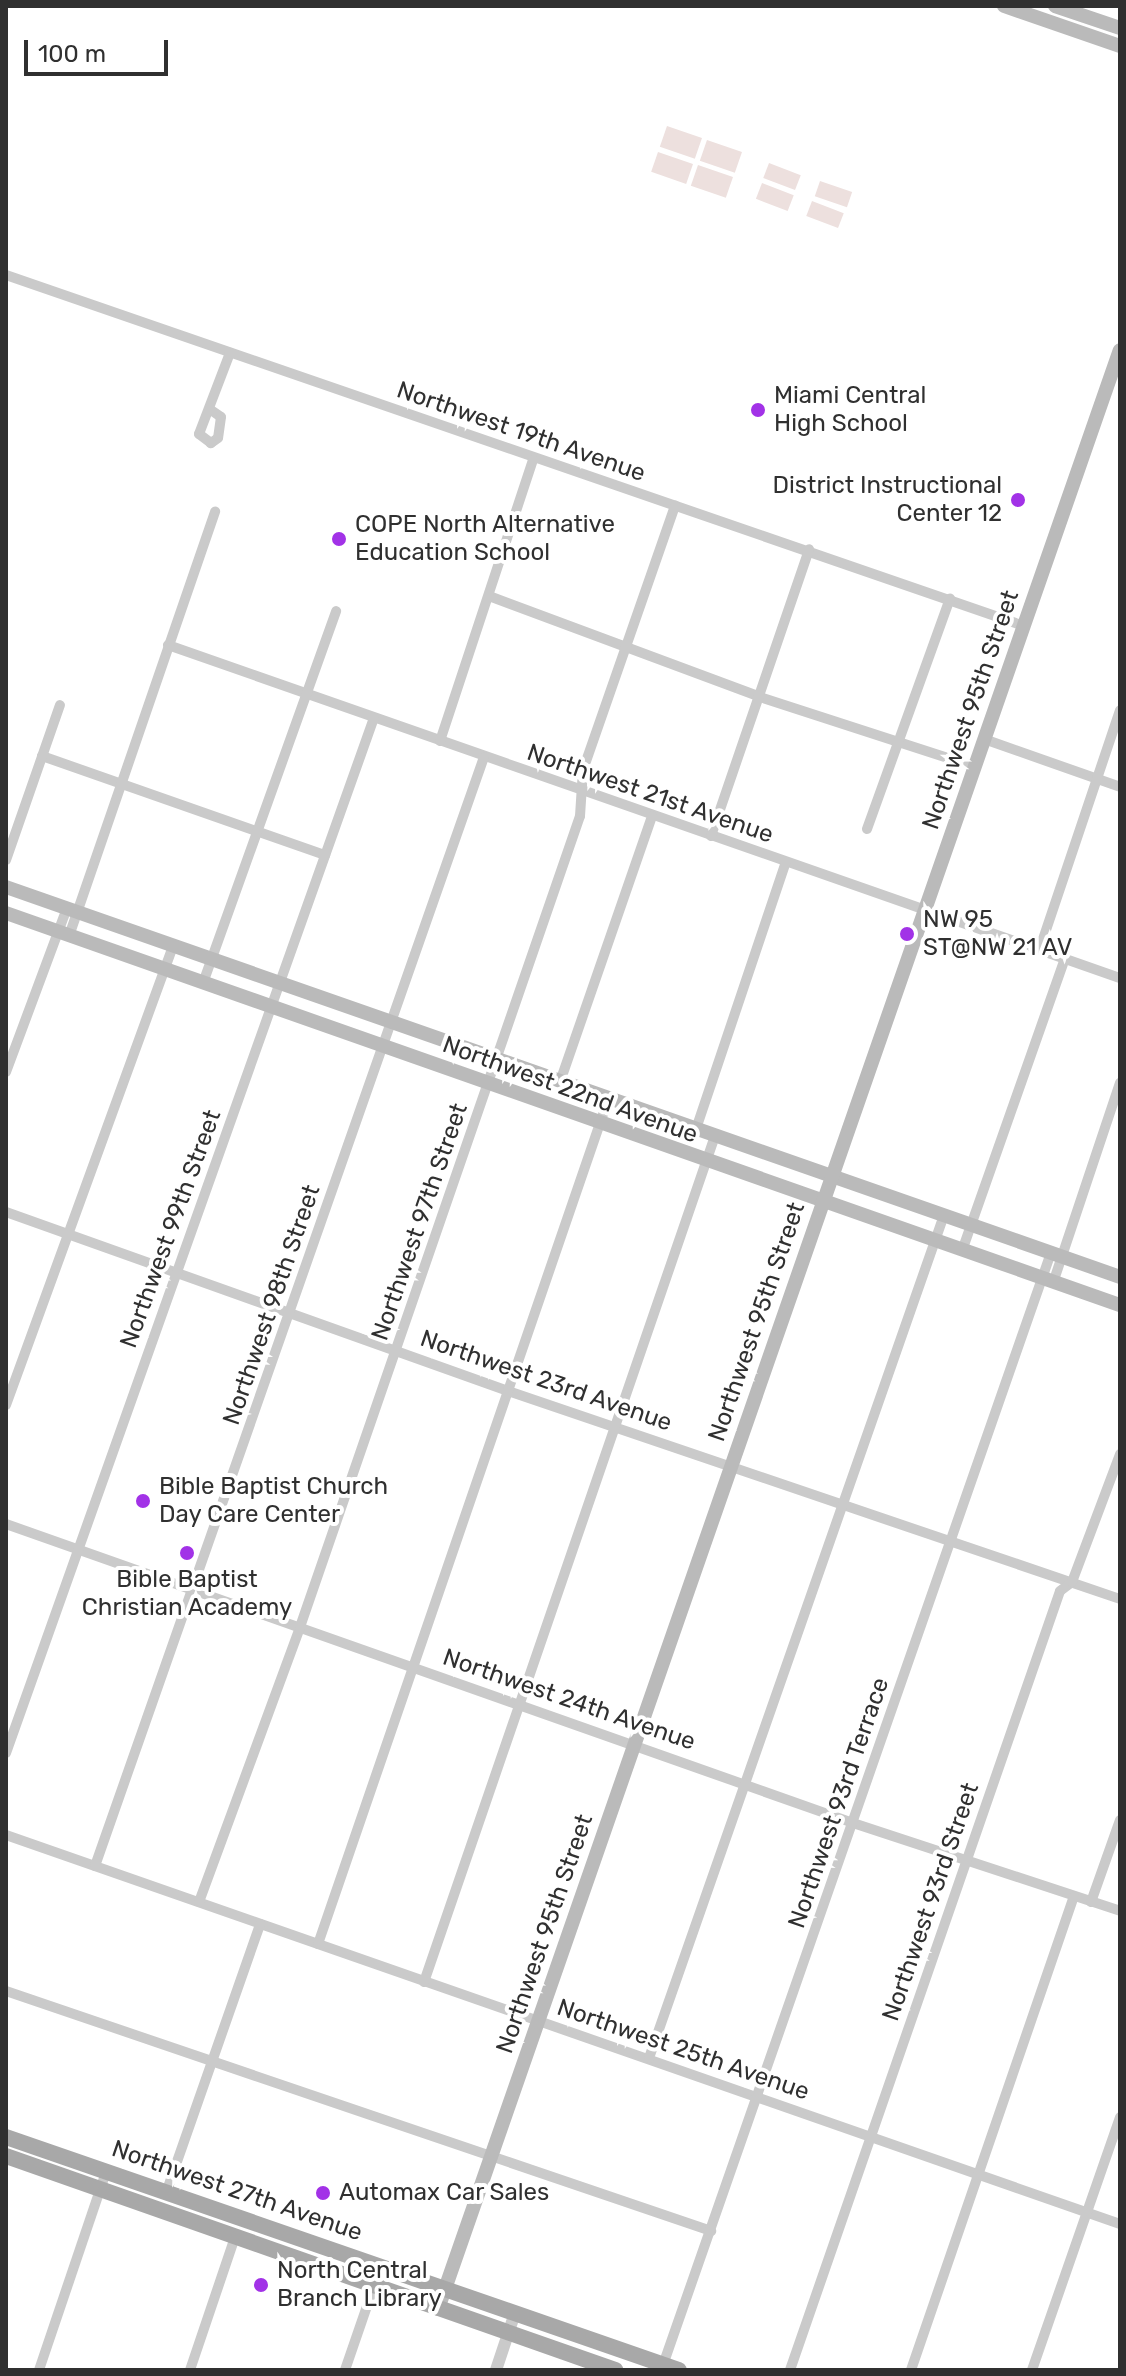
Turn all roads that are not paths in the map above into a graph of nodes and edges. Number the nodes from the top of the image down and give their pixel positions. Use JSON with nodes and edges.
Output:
{"nodes":[{"id":1,"x":1004,"y":6,"type":"edge"},
{"id":2,"x":1055,"y":6,"type":"edge"},
{"id":3,"x":1030,"y":11,"type":"edge"},
{"id":4,"x":1120,"y":28,"type":"edge"},
{"id":5,"x":1120,"y":46,"type":"edge"},
{"id":6,"x":6,"y":275,"type":"edge"},
{"id":7,"x":1120,"y":350,"type":"edge"},
{"id":8,"x":230,"y":353,"type":"junction"},
{"id":9,"x":211,"y":410,"type":"dead end"},
{"id":10,"x":533,"y":460,"type":"junction"},
{"id":11,"x":675,"y":506,"type":"junction"},
{"id":12,"x":215,"y":511,"type":"dead end"},
{"id":13,"x":809,"y":549,"type":"junction"},
{"id":14,"x":489,"y":596,"type":"junction"},
{"id":15,"x":950,"y":598,"type":"junction"},
{"id":16,"x":336,"y":611,"type":"dead end"},
{"id":17,"x":1024,"y":626,"type":"junction"},
{"id":18,"x":168,"y":645,"type":"junction"},
{"id":19,"x":627,"y":650,"type":"junction"},
{"id":20,"x":306,"y":694,"type":"junction"},
{"id":21,"x":760,"y":697,"type":"junction"},
{"id":22,"x":60,"y":705,"type":"dead end"},
{"id":23,"x":1120,"y":710,"type":"edge"},
{"id":24,"x":374,"y":718,"type":"junction"},
{"id":25,"x":984,"y":739,"type":"junction"},
{"id":26,"x":440,"y":741,"type":"junction"},
{"id":27,"x":898,"y":741,"type":"junction"},
{"id":28,"x":42,"y":756,"type":"junction"},
{"id":29,"x":484,"y":757,"type":"junction"},
{"id":30,"x":975,"y":767,"type":"junction"},
{"id":31,"x":1096,"y":779,"type":"junction"},
{"id":32,"x":121,"y":783,"type":"junction"},
{"id":33,"x":1120,"y":787,"type":"edge"},
{"id":34,"x":581,"y":792,"type":"junction"},
{"id":35,"x":652,"y":816,"type":"junction"},
{"id":36,"x":867,"y":829,"type":"dead end"},
{"id":37,"x":258,"y":832,"type":"junction"},
{"id":38,"x":711,"y":836,"type":"junction"},
{"id":39,"x":325,"y":855,"type":"junction"},
{"id":40,"x":6,"y":860,"type":"edge"},
{"id":41,"x":786,"y":862,"type":"junction"},
{"id":42,"x":6,"y":887,"type":"edge"},
{"id":43,"x":926,"y":907,"type":"junction"},
{"id":44,"x":72,"y":910,"type":"junction"},
{"id":45,"x":6,"y":913,"type":"edge"},
{"id":46,"x":63,"y":933,"type":"junction"},
{"id":47,"x":173,"y":945,"type":"junction"},
{"id":48,"x":1040,"y":948,"type":"junction"},
{"id":49,"x":212,"y":958,"type":"junction"},
{"id":50,"x":1065,"y":958,"type":"junction"},
{"id":51,"x":164,"y":970,"type":"junction"},
{"id":52,"x":1120,"y":978,"type":"edge"},
{"id":53,"x":280,"y":982,"type":"junction"},
{"id":54,"x":203,"y":983,"type":"junction"},
{"id":55,"x":271,"y":1008,"type":"junction"},
{"id":56,"x":391,"y":1020,"type":"junction"},
{"id":57,"x":382,"y":1047,"type":"junction"},
{"id":58,"x":498,"y":1058,"type":"junction"},
{"id":59,"x":6,"y":1072,"type":"edge"},
{"id":60,"x":561,"y":1079,"type":"junction"},
{"id":61,"x":1120,"y":1083,"type":"edge"},
{"id":62,"x":489,"y":1084,"type":"junction"},
{"id":63,"x":609,"y":1097,"type":"junction"},
{"id":64,"x":600,"y":1124,"type":"junction"},
{"id":65,"x":696,"y":1129,"type":"junction"},
{"id":66,"x":715,"y":1136,"type":"junction"},
{"id":67,"x":708,"y":1162,"type":"junction"},
{"id":68,"x":830,"y":1176,"type":"junction"},
{"id":69,"x":822,"y":1201,"type":"junction"},
{"id":70,"x":6,"y":1212,"type":"edge"},
{"id":71,"x":944,"y":1215,"type":"junction"},
{"id":72,"x":971,"y":1225,"type":"junction"},
{"id":73,"x":68,"y":1234,"type":"junction"},
{"id":74,"x":936,"y":1239,"type":"junction"},
{"id":75,"x":963,"y":1248,"type":"junction"},
{"id":76,"x":1057,"y":1255,"type":"junction"},
{"id":77,"x":177,"y":1273,"type":"junction"},
{"id":78,"x":1120,"y":1277,"type":"edge"},
{"id":79,"x":1048,"y":1278,"type":"junction"},
{"id":80,"x":1120,"y":1305,"type":"edge"},
{"id":81,"x":291,"y":1311,"type":"junction"},
{"id":82,"x":396,"y":1352,"type":"junction"},
{"id":83,"x":508,"y":1391,"type":"junction"},
{"id":84,"x":6,"y":1405,"type":"edge"},
{"id":85,"x":614,"y":1426,"type":"junction"},
{"id":86,"x":1120,"y":1454,"type":"edge"},
{"id":87,"x":732,"y":1465,"type":"junction"},
{"id":88,"x":842,"y":1504,"type":"junction"},
{"id":89,"x":6,"y":1524,"type":"edge"},
{"id":90,"x":949,"y":1542,"type":"junction"},
{"id":91,"x":78,"y":1549,"type":"junction"},
{"id":92,"x":1072,"y":1582,"type":"junction"},
{"id":93,"x":193,"y":1590,"type":"junction"},
{"id":94,"x":1120,"y":1599,"type":"edge"},
{"id":95,"x":300,"y":1627,"type":"junction"},
{"id":96,"x":412,"y":1665,"type":"junction"},
{"id":97,"x":522,"y":1702,"type":"junction"},
{"id":98,"x":635,"y":1743,"type":"junction"},
{"id":99,"x":6,"y":1753,"type":"edge"},
{"id":100,"x":745,"y":1784,"type":"junction"},
{"id":101,"x":1120,"y":1820,"type":"edge"},
{"id":102,"x":853,"y":1823,"type":"junction"},
{"id":103,"x":6,"y":1835,"type":"edge"},
{"id":104,"x":966,"y":1860,"type":"junction"},
{"id":105,"x":95,"y":1866,"type":"junction"},
{"id":106,"x":1074,"y":1896,"type":"junction"},
{"id":107,"x":199,"y":1902,"type":"junction"},
{"id":108,"x":1091,"y":1902,"type":"junction"},
{"id":109,"x":1120,"y":1911,"type":"edge"},
{"id":110,"x":260,"y":1924,"type":"junction"},
{"id":111,"x":318,"y":1944,"type":"junction"},
{"id":112,"x":424,"y":1982,"type":"junction"},
{"id":113,"x":6,"y":1991,"type":"edge"},
{"id":114,"x":538,"y":2022,"type":"junction"},
{"id":115,"x":649,"y":2058,"type":"junction"},
{"id":116,"x":211,"y":2063,"type":"junction"},
{"id":117,"x":759,"y":2096,"type":"junction"},
{"id":118,"x":1120,"y":2117,"type":"edge"},
{"id":119,"x":872,"y":2136,"type":"junction"},
{"id":120,"x":6,"y":2137,"type":"edge"},
{"id":121,"x":6,"y":2156,"type":"edge"},
{"id":122,"x":490,"y":2159,"type":"junction"},
{"id":123,"x":106,"y":2172,"type":"junction"},
{"id":124,"x":980,"y":2174,"type":"junction"},
{"id":125,"x":101,"y":2189,"type":"junction"},
{"id":126,"x":166,"y":2193,"type":"junction"},
{"id":127,"x":1087,"y":2212,"type":"junction"},
{"id":128,"x":1120,"y":2224,"type":"edge"},
{"id":129,"x":711,"y":2231,"type":"junction"},
{"id":130,"x":235,"y":2237,"type":"junction"},
{"id":131,"x":374,"y":2286,"type":"junction"},
{"id":132,"x":444,"y":2288,"type":"junction"},
{"id":133,"x":438,"y":2309,"type":"junction"},
{"id":134,"x":515,"y":2313,"type":"junction"},
{"id":135,"x":508,"y":2333,"type":"junction"},
{"id":136,"x":632,"y":2355,"type":"junction"},
{"id":137,"x":671,"y":2367,"type":"edge"},
{"id":138,"x":39,"y":2370,"type":"edge"},
{"id":139,"x":190,"y":2370,"type":"edge"},
{"id":140,"x":345,"y":2370,"type":"edge"},
{"id":141,"x":496,"y":2370,"type":"edge"},
{"id":142,"x":615,"y":2370,"type":"edge"},
{"id":143,"x":643,"y":2370,"type":"edge"},
{"id":144,"x":790,"y":2370,"type":"edge"},
{"id":145,"x":911,"y":2370,"type":"edge"},
{"id":146,"x":1032,"y":2370,"type":"edge"}],
"edges":[{"from":1,"to":3,"type":"main road"},
{"from":2,"to":4,"type":"main road"},
{"from":3,"to":5,"type":"main road"},
{"from":6,"to":8,"type":"street","name":"Northwest 19th Avenue"},
{"from":7,"to":17,"type":"main road","name":"Northwest 95th Street"},
{"from":8,"to":9,"type":"street"},
{"from":8,"to":10,"type":"street","name":"Northwest 19th Avenue"},
{"from":10,"to":11,"type":"street","name":"Northwest 19th Avenue"},
{"from":10,"to":14,"type":"street"},
{"from":11,"to":13,"type":"street","name":"Northwest 19th Avenue"},
{"from":11,"to":19,"type":"street","name":"Northwest 97th Street"},
{"from":12,"to":18,"type":"street"},
{"from":13,"to":15,"type":"street","name":"Northwest 19th Avenue"},
{"from":13,"to":21,"type":"street"},
{"from":14,"to":19,"type":"street"},
{"from":14,"to":26,"type":"street"},
{"from":15,"to":17,"type":"street","name":"Northwest 19th Avenue"},
{"from":15,"to":27,"type":"street"},
{"from":16,"to":20,"type":"street"},
{"from":17,"to":25,"type":"main road","name":"Northwest 95th Street"},
{"from":18,"to":20,"type":"street","name":"Northwest 21st Avenue"},
{"from":18,"to":32,"type":"street"},
{"from":19,"to":21,"type":"street"},
{"from":19,"to":34,"type":"street","name":"Northwest 97th Street"},
{"from":20,"to":24,"type":"street","name":"Northwest 21st Avenue"},
{"from":20,"to":37,"type":"street"},
{"from":21,"to":27,"type":"street"},
{"from":21,"to":38,"type":"street"},
{"from":22,"to":28,"type":"street"},
{"from":23,"to":31,"type":"street"},
{"from":24,"to":26,"type":"street","name":"Northwest 21st Avenue"},
{"from":24,"to":39,"type":"street","name":"Northwest 99th Street"},
{"from":25,"to":30,"type":"main road","name":"Northwest 95th Street"},
{"from":25,"to":31,"type":"street"},
{"from":26,"to":29,"type":"street","name":"Northwest 21st Avenue"},
{"from":27,"to":30,"type":"street"},
{"from":27,"to":36,"type":"street"},
{"from":28,"to":32,"type":"street"},
{"from":28,"to":40,"type":"street"},
{"from":29,"to":34,"type":"street","name":"Northwest 21st Avenue"},
{"from":29,"to":56,"type":"street","name":"Northwest 98th Street"},
{"from":30,"to":43,"type":"main road","name":"Northwest 95th Street"},
{"from":31,"to":33,"type":"street"},
{"from":31,"to":48,"type":"street"},
{"from":32,"to":37,"type":"street"},
{"from":32,"to":44,"type":"street"},
{"from":34,"to":35,"type":"street","name":"Northwest 21st Avenue"},
{"from":34,"to":58,"type":"street","name":"Northwest 97th Street"},
{"from":35,"to":38,"type":"street","name":"Northwest 21st Avenue"},
{"from":35,"to":60,"type":"street"},
{"from":37,"to":39,"type":"street"},
{"from":37,"to":49,"type":"street"},
{"from":38,"to":41,"type":"street","name":"Northwest 21st Avenue"},
{"from":39,"to":53,"type":"street","name":"Northwest 99th Street"},
{"from":41,"to":43,"type":"street","name":"Northwest 21st Avenue"},
{"from":41,"to":65,"type":"street"},
{"from":42,"to":44,"type":"main road","name":"Northwest 22nd Avenue"},
{"from":43,"to":48,"type":"street","name":"Northwest 21st Avenue"},
{"from":43,"to":68,"type":"main road","name":"Northwest 95th Street"},
{"from":44,"to":46,"type":"street"},
{"from":44,"to":47,"type":"main road","name":"Northwest 22nd Avenue"},
{"from":45,"to":46,"type":"main road","name":"Northwest 22nd Avenue"},
{"from":46,"to":51,"type":"main road","name":"Northwest 22nd Avenue"},
{"from":46,"to":59,"type":"street"},
{"from":47,"to":49,"type":"main road","name":"Northwest 22nd Avenue"},
{"from":47,"to":51,"type":"street"},
{"from":48,"to":50,"type":"street","name":"Northwest 21st Avenue"},
{"from":49,"to":53,"type":"main road","name":"Northwest 22nd Avenue"},
{"from":49,"to":54,"type":"street"},
{"from":50,"to":52,"type":"street","name":"Northwest 21st Avenue"},
{"from":50,"to":72,"type":"street"},
{"from":51,"to":54,"type":"main road","name":"Northwest 22nd Avenue"},
{"from":51,"to":73,"type":"street"},
{"from":53,"to":55,"type":"street","name":"Northwest 99th Street"},
{"from":53,"to":56,"type":"main road","name":"Northwest 22nd Avenue"},
{"from":54,"to":55,"type":"main road","name":"Northwest 22nd Avenue"},
{"from":55,"to":57,"type":"main road","name":"Northwest 22nd Avenue"},
{"from":55,"to":77,"type":"street","name":"Northwest 99th Street"},
{"from":56,"to":57,"type":"street","name":"Northwest 98th Street"},
{"from":56,"to":58,"type":"main road","name":"Northwest 22nd Avenue"},
{"from":57,"to":62,"type":"main road","name":"Northwest 22nd Avenue"},
{"from":57,"to":81,"type":"street","name":"Northwest 98th Street"},
{"from":58,"to":60,"type":"main road","name":"Northwest 22nd Avenue"},
{"from":58,"to":62,"type":"street","name":"Northwest 97th Street"},
{"from":60,"to":63,"type":"main road","name":"Northwest 22nd Avenue"},
{"from":61,"to":76,"type":"street","name":"Northwest 93rd Terrace"},
{"from":62,"to":64,"type":"main road","name":"Northwest 22nd Avenue"},
{"from":62,"to":82,"type":"street","name":"Northwest 97th Street"},
{"from":63,"to":64,"type":"street"},
{"from":63,"to":65,"type":"main road","name":"Northwest 22nd Avenue"},
{"from":64,"to":67,"type":"main road","name":"Northwest 22nd Avenue"},
{"from":64,"to":83,"type":"street"},
{"from":65,"to":66,"type":"main road","name":"Northwest 22nd Avenue"},
{"from":66,"to":67,"type":"street"},
{"from":66,"to":68,"type":"main road","name":"Northwest 22nd Avenue"},
{"from":67,"to":69,"type":"main road","name":"Northwest 22nd Avenue"},
{"from":67,"to":85,"type":"street"},
{"from":68,"to":69,"type":"main road","name":"Northwest 95th Street"},
{"from":68,"to":71,"type":"main road","name":"Northwest 22nd Avenue"},
{"from":69,"to":74,"type":"main road","name":"Northwest 22nd Avenue"},
{"from":69,"to":87,"type":"main road","name":"Northwest 95th Street"},
{"from":70,"to":73,"type":"street","name":"Northwest 23rd Avenue"},
{"from":71,"to":72,"type":"main road","name":"Northwest 22nd Avenue"},
{"from":71,"to":74,"type":"street"},
{"from":72,"to":75,"type":"street"},
{"from":72,"to":76,"type":"main road","name":"Northwest 22nd Avenue"},
{"from":73,"to":77,"type":"street","name":"Northwest 23rd Avenue"},
{"from":73,"to":84,"type":"street"},
{"from":74,"to":75,"type":"main road","name":"Northwest 22nd Avenue"},
{"from":74,"to":88,"type":"street"},
{"from":75,"to":79,"type":"main road","name":"Northwest 22nd Avenue"},
{"from":76,"to":78,"type":"main road","name":"Northwest 22nd Avenue"},
{"from":76,"to":79,"type":"street","name":"Northwest 93rd Terrace"},
{"from":77,"to":81,"type":"street","name":"Northwest 23rd Avenue"},
{"from":77,"to":91,"type":"street","name":"Northwest 99th Street"},
{"from":79,"to":80,"type":"main road","name":"Northwest 22nd Avenue"},
{"from":79,"to":90,"type":"street","name":"Northwest 93rd Terrace"},
{"from":81,"to":82,"type":"street","name":"Northwest 23rd Avenue"},
{"from":81,"to":93,"type":"street","name":"Northwest 98th Street"},
{"from":82,"to":83,"type":"street","name":"Northwest 23rd Avenue"},
{"from":82,"to":95,"type":"street","name":"Northwest 97th Street"},
{"from":83,"to":85,"type":"street","name":"Northwest 23rd Avenue"},
{"from":83,"to":96,"type":"street"},
{"from":85,"to":87,"type":"street","name":"Northwest 23rd Avenue"},
{"from":85,"to":97,"type":"street"},
{"from":86,"to":92,"type":"street","name":"Northwest 93rd Street"},
{"from":87,"to":88,"type":"street","name":"Northwest 23rd Avenue"},
{"from":87,"to":98,"type":"main road","name":"Northwest 95th Street"},
{"from":88,"to":90,"type":"street","name":"Northwest 23rd Avenue"},
{"from":88,"to":100,"type":"street"},
{"from":89,"to":91,"type":"street","name":"Northwest 24th Avenue"},
{"from":90,"to":92,"type":"street","name":"Northwest 23rd Avenue"},
{"from":90,"to":102,"type":"street","name":"Northwest 93rd Terrace"},
{"from":91,"to":93,"type":"street","name":"Northwest 24th Avenue"},
{"from":91,"to":99,"type":"street","name":"Northwest 99th Street"},
{"from":92,"to":94,"type":"street","name":"Northwest 23rd Avenue"},
{"from":92,"to":104,"type":"street","name":"Northwest 93rd Street"},
{"from":93,"to":95,"type":"street","name":"Northwest 24th Avenue"},
{"from":93,"to":105,"type":"street","name":"Northwest 98th Street"},
{"from":95,"to":96,"type":"street","name":"Northwest 24th Avenue"},
{"from":95,"to":107,"type":"street","name":"Northwest 97th Street"},
{"from":96,"to":97,"type":"street","name":"Northwest 24th Avenue"},
{"from":96,"to":111,"type":"street"},
{"from":97,"to":98,"type":"street","name":"Northwest 24th Avenue"},
{"from":97,"to":112,"type":"street"},
{"from":98,"to":100,"type":"street","name":"Northwest 24th Avenue"},
{"from":98,"to":114,"type":"main road","name":"Northwest 95th Street"},
{"from":100,"to":102,"type":"street","name":"Northwest 24th Avenue"},
{"from":100,"to":115,"type":"street"},
{"from":101,"to":108,"type":"street"},
{"from":102,"to":104,"type":"street","name":"Northwest 24th Avenue"},
{"from":102,"to":117,"type":"street","name":"Northwest 93rd Terrace"},
{"from":103,"to":105,"type":"street","name":"Northwest 25th Avenue"},
{"from":104,"to":106,"type":"street","name":"Northwest 24th Avenue"},
{"from":104,"to":119,"type":"street","name":"Northwest 93rd Street"},
{"from":105,"to":107,"type":"street","name":"Northwest 25th Avenue"},
{"from":106,"to":108,"type":"street","name":"Northwest 24th Avenue"},
{"from":106,"to":124,"type":"street"},
{"from":107,"to":110,"type":"street","name":"Northwest 25th Avenue"},
{"from":108,"to":109,"type":"street","name":"Northwest 24th Avenue"},
{"from":110,"to":111,"type":"street","name":"Northwest 25th Avenue"},
{"from":110,"to":116,"type":"street"},
{"from":111,"to":112,"type":"street","name":"Northwest 25th Avenue"},
{"from":112,"to":114,"type":"street","name":"Northwest 25th Avenue"},
{"from":113,"to":116,"type":"street"},
{"from":114,"to":115,"type":"street","name":"Northwest 25th Avenue"},
{"from":114,"to":122,"type":"main road","name":"Northwest 95th Street"},
{"from":115,"to":117,"type":"street","name":"Northwest 25th Avenue"},
{"from":116,"to":122,"type":"street"},
{"from":116,"to":126,"type":"street"},
{"from":117,"to":119,"type":"street","name":"Northwest 25th Avenue"},
{"from":117,"to":129,"type":"street","name":"Northwest 93rd Terrace"},
{"from":118,"to":127,"type":"street"},
{"from":119,"to":124,"type":"street","name":"Northwest 25th Avenue"},
{"from":119,"to":144,"type":"street","name":"Northwest 93rd Street"},
{"from":120,"to":123,"type":"main road","name":"Northwest 27th Avenue"},
{"from":121,"to":125,"type":"main road","name":"Northwest 27th Avenue"},
{"from":122,"to":129,"type":"street"},
{"from":122,"to":132,"type":"main road","name":"Northwest 95th Street"},
{"from":123,"to":125,"type":"street"},
{"from":123,"to":126,"type":"main road","name":"Northwest 27th Avenue"},
{"from":124,"to":127,"type":"street","name":"Northwest 25th Avenue"},
{"from":124,"to":145,"type":"street"},
{"from":125,"to":130,"type":"main road","name":"Northwest 27th Avenue"},
{"from":125,"to":138,"type":"street"},
{"from":126,"to":132,"type":"main road","name":"Northwest 27th Avenue"},
{"from":127,"to":128,"type":"street","name":"Northwest 25th Avenue"},
{"from":127,"to":146,"type":"street"},
{"from":129,"to":137,"type":"street","name":"Northwest 93rd Terrace"},
{"from":130,"to":131,"type":"main road","name":"Northwest 27th Avenue"},
{"from":130,"to":139,"type":"street"},
{"from":131,"to":133,"type":"main road","name":"Northwest 27th Avenue"},
{"from":131,"to":140,"type":"street"},
{"from":132,"to":133,"type":"main road","name":"Northwest 95th Street"},
{"from":132,"to":134,"type":"main road","name":"Northwest 27th Avenue"},
{"from":133,"to":135,"type":"main road","name":"Northwest 27th Avenue"},
{"from":134,"to":135,"type":"street"},
{"from":134,"to":136,"type":"main road","name":"Northwest 27th Avenue"},
{"from":135,"to":141,"type":"street"},
{"from":135,"to":142,"type":"main road","name":"Northwest 27th Avenue"},
{"from":136,"to":137,"type":"main road","name":"Northwest 27th Avenue"},
{"from":136,"to":143,"type":"main road"}]}
